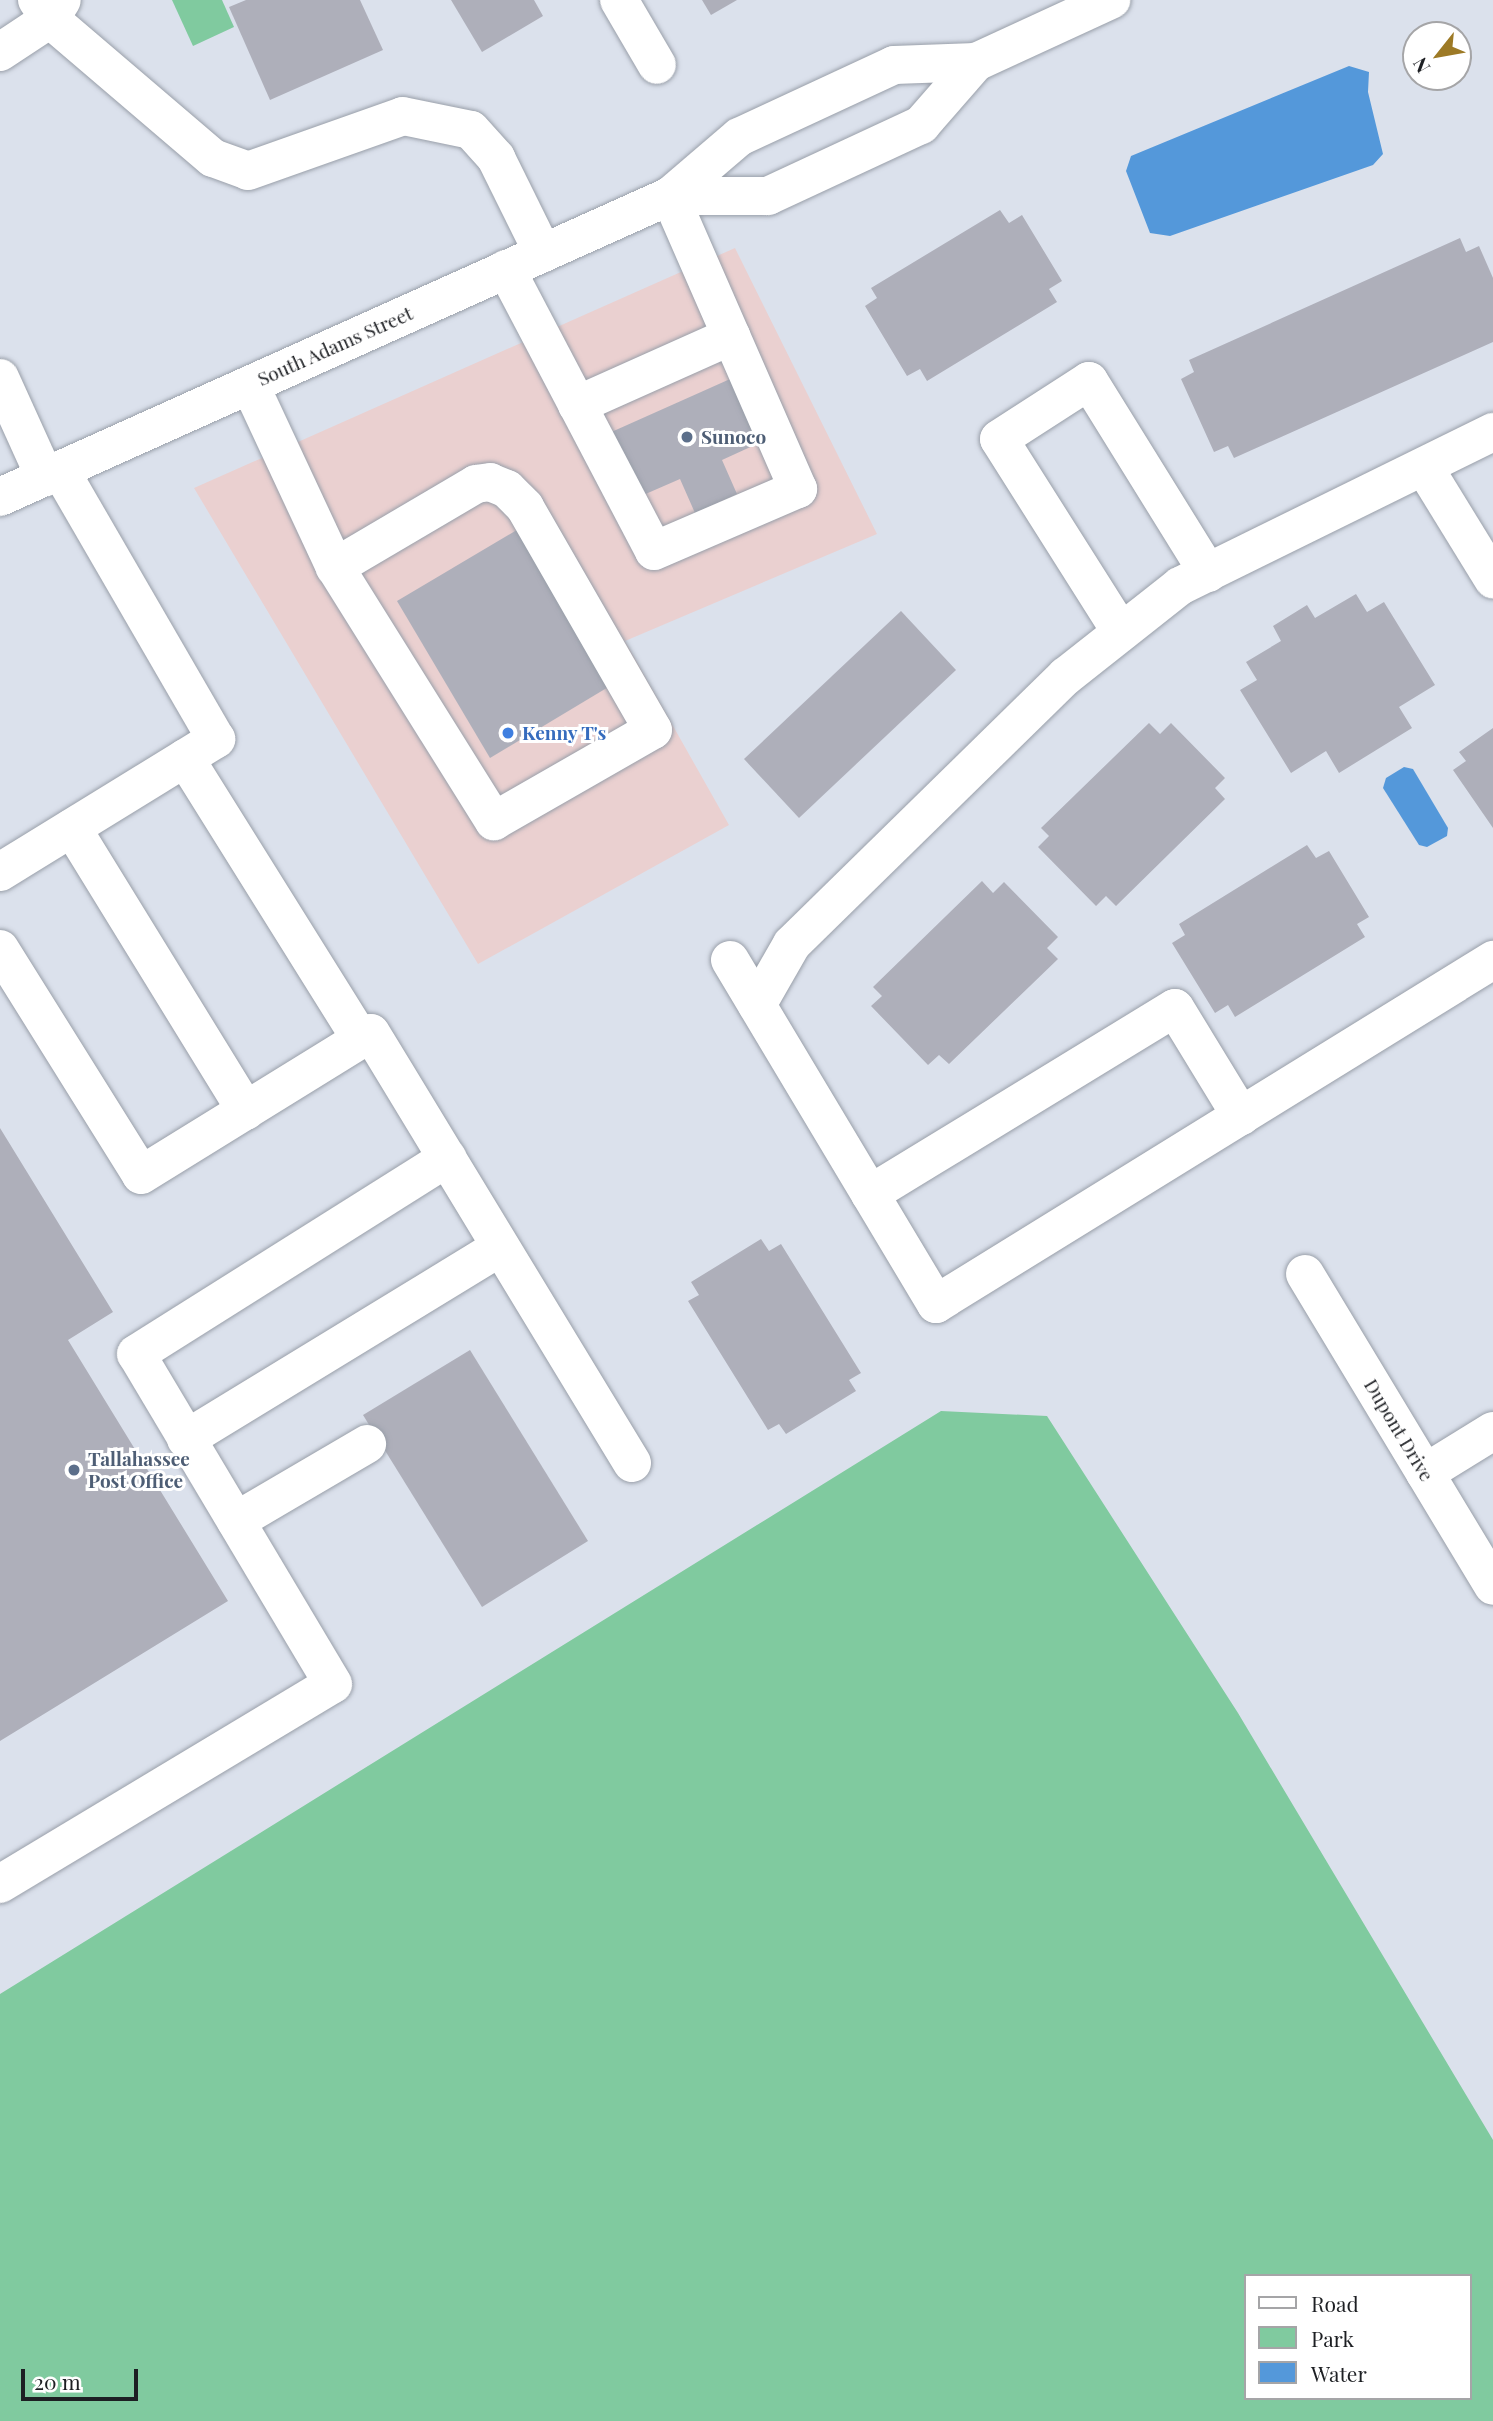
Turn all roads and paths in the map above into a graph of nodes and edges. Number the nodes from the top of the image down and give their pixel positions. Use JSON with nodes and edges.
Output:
{"nodes":[{"id":1,"x":618,"y":0,"type":"edge"},
{"id":2,"x":1111,"y":0,"type":"edge"},
{"id":3,"x":51,"y":5,"type":"edge"},
{"id":4,"x":0,"y":52,"type":"edge"},
{"id":5,"x":975,"y":62,"type":"junction"},
{"id":6,"x":657,"y":65,"type":"dead end"},
{"id":7,"x":670,"y":196,"type":"junction"},
{"id":8,"x":543,"y":253,"type":"junction"},
{"id":9,"x":506,"y":270,"type":"junction"},
{"id":10,"x":731,"y":336,"type":"junction"},
{"id":11,"x":0,"y":378,"type":"edge"},
{"id":12,"x":250,"y":385,"type":"junction"},
{"id":13,"x":577,"y":405,"type":"junction"},
{"id":14,"x":1493,"y":432,"type":"edge"},
{"id":15,"x":1424,"y":467,"type":"junction"},
{"id":16,"x":52,"y":473,"type":"junction"},
{"id":17,"x":0,"y":497,"type":"edge"},
{"id":18,"x":335,"y":567,"type":"junction"},
{"id":19,"x":1209,"y":573,"type":"junction"},
{"id":20,"x":1493,"y":579,"type":"edge"},
{"id":21,"x":1121,"y":632,"type":"junction"},
{"id":22,"x":185,"y":758,"type":"junction"},
{"id":23,"x":72,"y":828,"type":"junction"},
{"id":24,"x":0,"y":872,"type":"edge"},
{"id":25,"x":0,"y":948,"type":"edge"},
{"id":26,"x":730,"y":960,"type":"dead end"},
{"id":27,"x":1493,"y":960,"type":"edge"},
{"id":28,"x":757,"y":1005,"type":"junction"},
{"id":29,"x":366,"y":1037,"type":"junction"},
{"id":30,"x":246,"y":1111,"type":"junction"},
{"id":31,"x":1241,"y":1116,"type":"junction"},
{"id":32,"x":447,"y":1158,"type":"junction"},
{"id":33,"x":870,"y":1194,"type":"junction"},
{"id":34,"x":500,"y":1247,"type":"junction"},
{"id":35,"x":1305,"y":1274,"type":"dead end"},
{"id":36,"x":1493,"y":1431,"type":"edge"},
{"id":37,"x":186,"y":1439,"type":"junction"},
{"id":38,"x":367,"y":1444,"type":"dead end"},
{"id":39,"x":632,"y":1463,"type":"dead end"},
{"id":40,"x":1425,"y":1473,"type":"junction"},
{"id":41,"x":236,"y":1521,"type":"junction"},
{"id":42,"x":1493,"y":1586,"type":"edge"},
{"id":43,"x":0,"y":1884,"type":"edge"}],
"edges":[{"from":1,"to":6,"type":"main road"},
{"from":2,"to":5,"type":"main road","name":"South Adams Street"},
{"from":3,"to":4,"type":"main road"},
{"from":3,"to":8,"type":"main road"},
{"from":5,"to":7,"type":"main road","name":"South Adams Street"},
{"from":5,"to":7,"type":"main road","name":"South Adams Street"},
{"from":7,"to":8,"type":"main road","name":"South Adams Street"},
{"from":7,"to":10,"type":"main road"},
{"from":8,"to":9,"type":"main road","name":"South Adams Street"},
{"from":9,"to":12,"type":"main road","name":"South Adams Street"},
{"from":9,"to":13,"type":"main road"},
{"from":10,"to":13,"type":"main road"},
{"from":10,"to":13,"type":"main road"},
{"from":11,"to":16,"type":"main road"},
{"from":12,"to":16,"type":"main road","name":"South Adams Street"},
{"from":12,"to":18,"type":"main road"},
{"from":14,"to":15,"type":"main road"},
{"from":15,"to":19,"type":"main road"},
{"from":15,"to":20,"type":"main road"},
{"from":16,"to":17,"type":"main road","name":"South Adams Street"},
{"from":16,"to":22,"type":"main road"},
{"from":18,"to":18,"type":"main road"},
{"from":19,"to":21,"type":"main road"},
{"from":19,"to":21,"type":"main road"},
{"from":21,"to":28,"type":"main road"},
{"from":22,"to":23,"type":"main road"},
{"from":22,"to":29,"type":"main road"},
{"from":23,"to":24,"type":"main road"},
{"from":23,"to":30,"type":"main road"},
{"from":25,"to":30,"type":"main road"},
{"from":26,"to":28,"type":"main road"},
{"from":27,"to":31,"type":"main road"},
{"from":28,"to":33,"type":"main road"},
{"from":29,"to":30,"type":"main road"},
{"from":29,"to":32,"type":"main road"},
{"from":31,"to":33,"type":"main road"},
{"from":31,"to":33,"type":"main road"},
{"from":32,"to":34,"type":"main road"},
{"from":32,"to":37,"type":"main road"},
{"from":34,"to":37,"type":"main road"},
{"from":34,"to":39,"type":"main road"},
{"from":35,"to":40,"type":"main road","name":"Dupont Drive"},
{"from":36,"to":40,"type":"main road"},
{"from":37,"to":41,"type":"main road"},
{"from":38,"to":41,"type":"main road"},
{"from":40,"to":42,"type":"main road","name":"Dupont Drive"},
{"from":41,"to":43,"type":"main road"}]}
